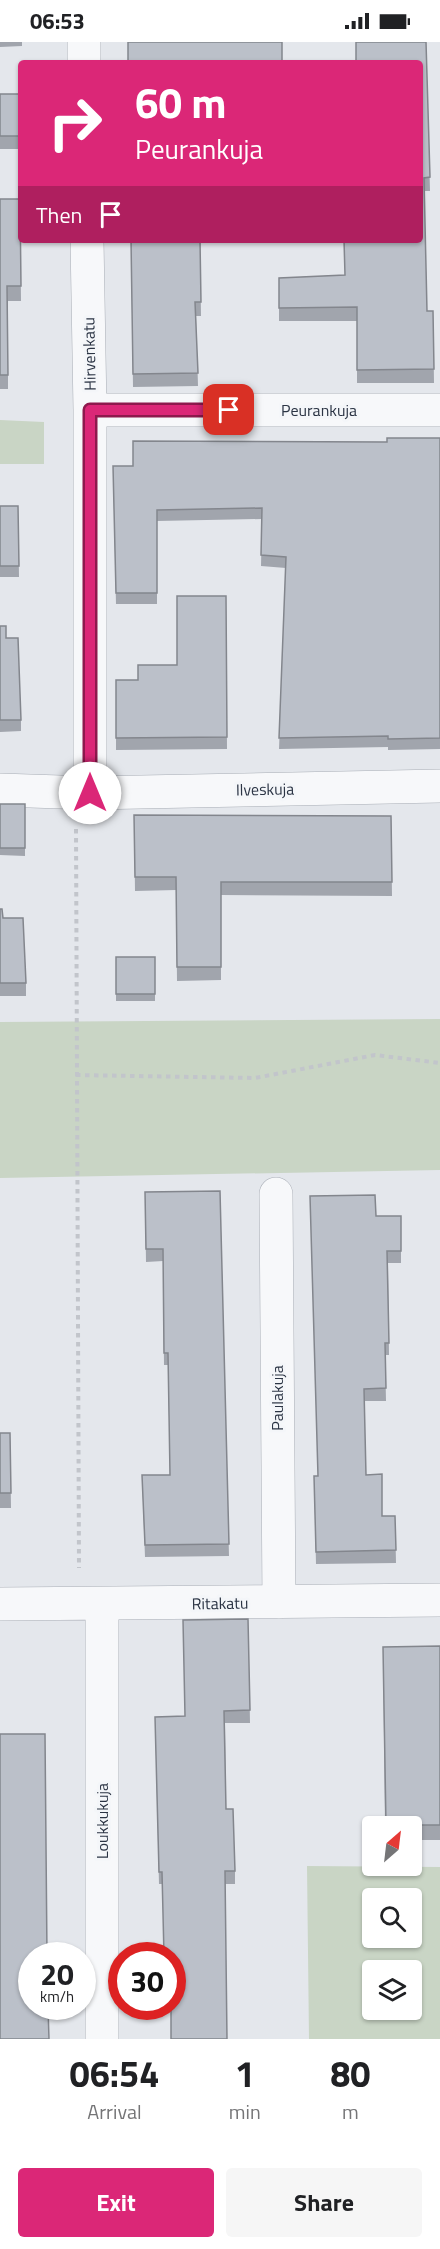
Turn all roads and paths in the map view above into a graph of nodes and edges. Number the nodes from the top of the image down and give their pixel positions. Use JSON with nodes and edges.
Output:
{"nodes":[{"id":1,"x":84,"y":42,"type":"edge"},
{"id":2,"x":84,"y":60,"type":"edge"},
{"id":3,"x":87,"y":243,"type":"edge"},
{"id":4,"x":90,"y":410,"type":"junction"},
{"id":5,"x":440,"y":410,"type":"edge"},
{"id":6,"x":440,"y":786,"type":"edge"},
{"id":7,"x":0,"y":790,"type":"edge"},
{"id":8,"x":90,"y":793,"type":"junction"},
{"id":9,"x":440,"y":1063,"type":"edge"},
{"id":10,"x":76,"y":1075,"type":"junction"},
{"id":11,"x":276,"y":1194,"type":"dead end"},
{"id":12,"x":440,"y":1600,"type":"edge"},
{"id":13,"x":279,"y":1602,"type":"junction"},
{"id":14,"x":91,"y":1603,"type":"junction"},
{"id":15,"x":0,"y":1604,"type":"edge"},
{"id":16,"x":102,"y":2039,"type":"edge"}],
"edges":[{"from":1,"to":2,"type":"street"},
{"from":3,"to":4,"type":"street","name":"Hirvenkatu"},
{"from":4,"to":5,"type":"street","name":"Peurankuja"},
{"from":4,"to":8,"type":"street","name":"Hirvenkatu"},
{"from":6,"to":8,"type":"street","name":"Ilveskuja"},
{"from":7,"to":8,"type":"street","name":"Ilveskuja"},
{"from":8,"to":10,"type":"path"},
{"from":9,"to":10,"type":"path"},
{"from":10,"to":14,"type":"path"},
{"from":11,"to":13,"type":"street","name":"Paulakuja"},
{"from":12,"to":13,"type":"street","name":"Ritakatu"},
{"from":13,"to":14,"type":"street","name":"Ritakatu"},
{"from":14,"to":15,"type":"street","name":"Ritakatu"},
{"from":14,"to":16,"type":"street","name":"Loukkukuja"}]}
